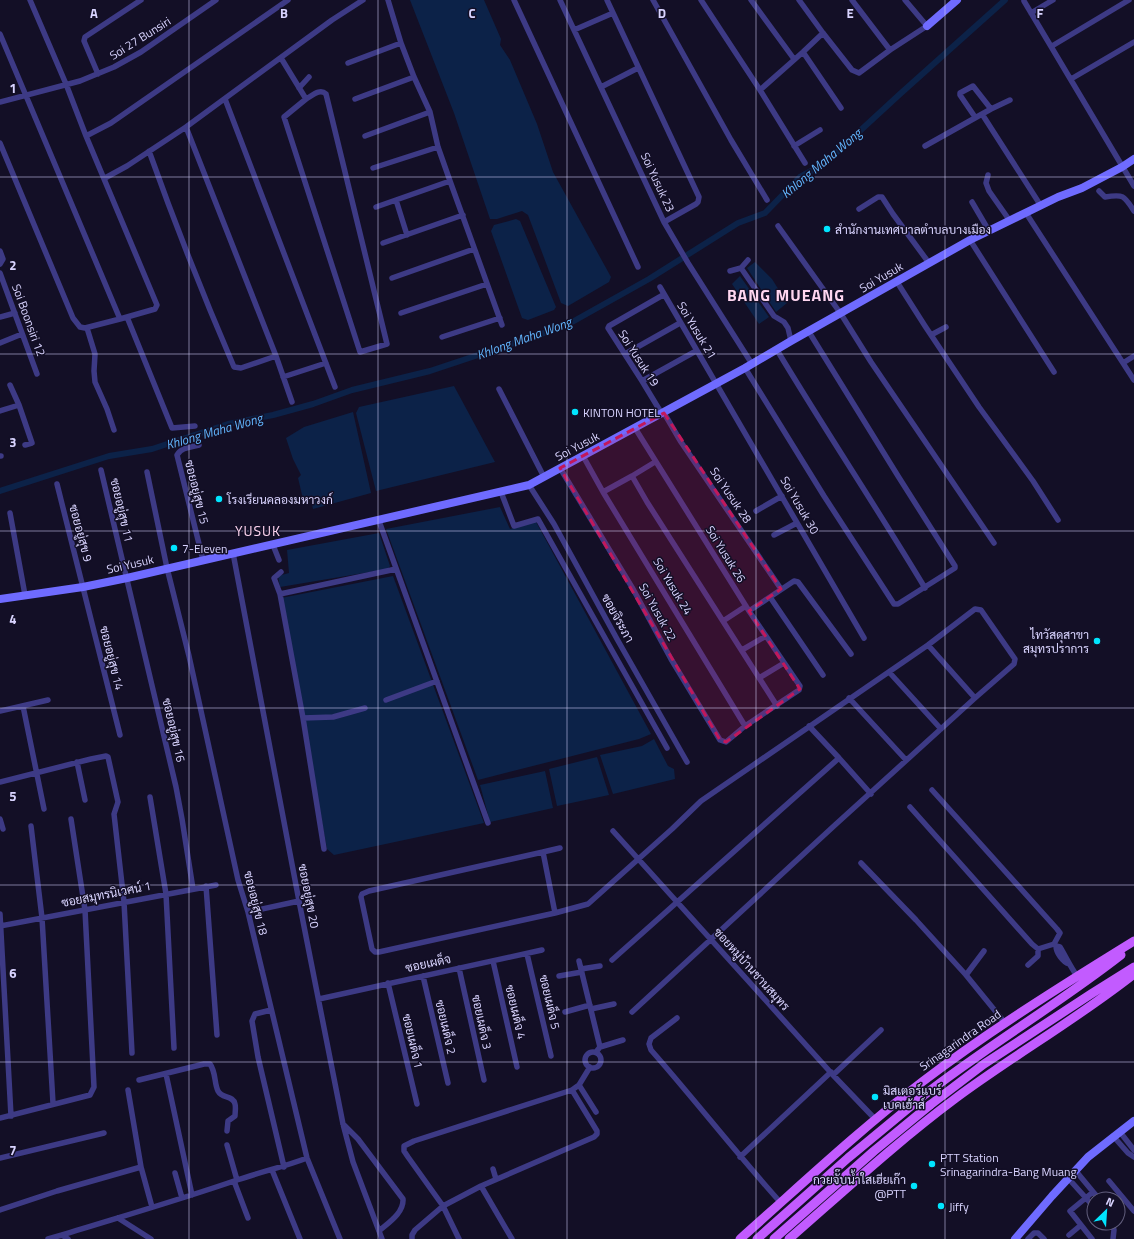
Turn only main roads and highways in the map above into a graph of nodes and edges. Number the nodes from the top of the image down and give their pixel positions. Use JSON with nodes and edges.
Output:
{"nodes":[{"id":1,"x":1134,"y":942,"type":"edge"},
{"id":2,"x":1134,"y":945,"type":"edge"},
{"id":3,"x":1134,"y":967,"type":"edge"},
{"id":4,"x":1134,"y":974,"type":"edge"},
{"id":5,"x":814,"y":1174,"type":"junction"},
{"id":6,"x":836,"y":1198,"type":"junction"},
{"id":7,"x":750,"y":1230,"type":"junction"},
{"id":8,"x":740,"y":1239,"type":"edge"},
{"id":9,"x":757,"y":1239,"type":"edge"},
{"id":10,"x":775,"y":1239,"type":"edge"},
{"id":11,"x":790,"y":1239,"type":"edge"}],
"edges":[{"from":1,"to":5,"type":"main road","name":"Srinagarindra Road"},
{"from":2,"to":9,"type":"main road","name":"Srinagarindra Road","bridge":true},
{"from":3,"to":10,"type":"main road","bridge":true},
{"from":4,"to":6,"type":"main road"},
{"from":5,"to":6,"type":"main road"},
{"from":5,"to":7,"type":"main road","name":"Srinagarindra Road"},
{"from":6,"to":11,"type":"main road"},
{"from":7,"to":8,"type":"main road","name":"Srinagarindra Road"},
{"from":7,"to":10,"type":"main road"}]}
